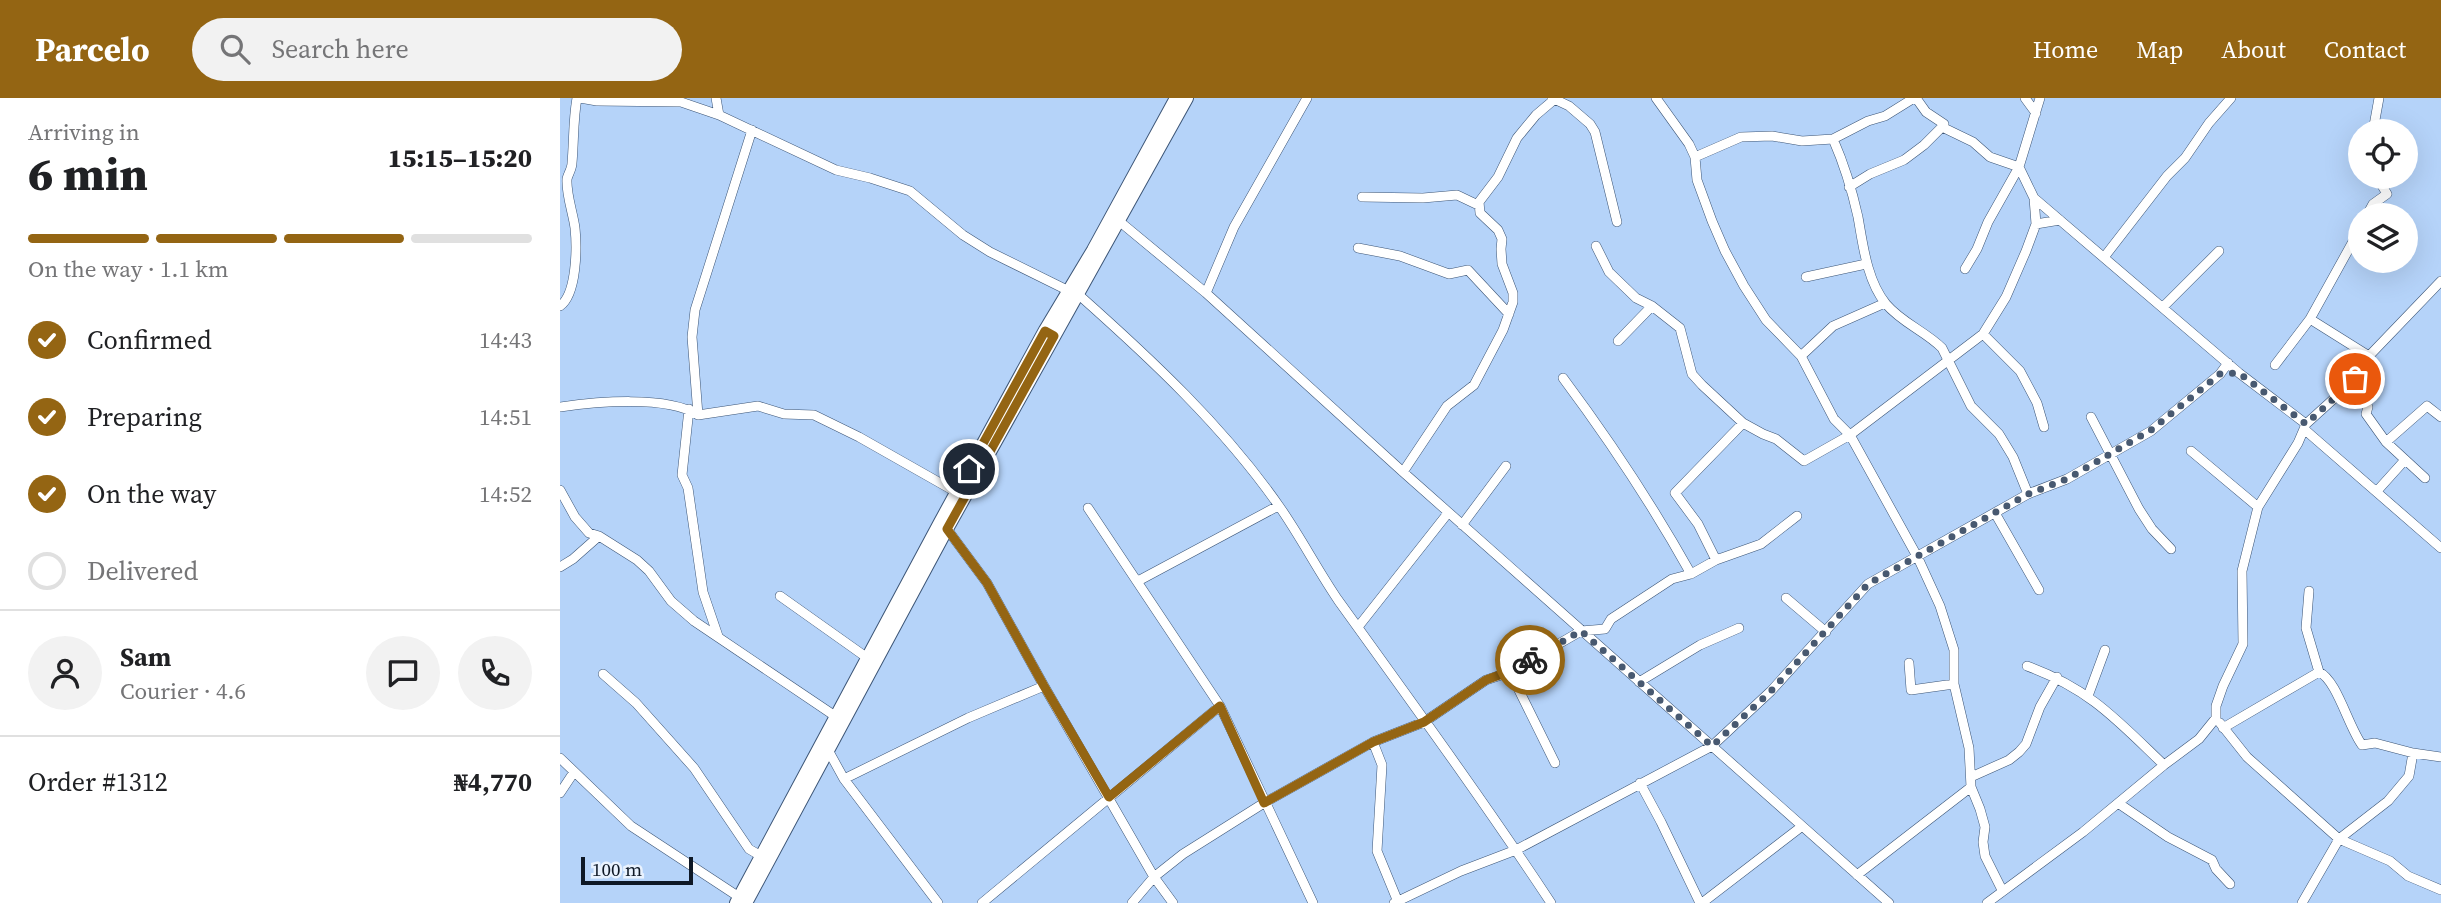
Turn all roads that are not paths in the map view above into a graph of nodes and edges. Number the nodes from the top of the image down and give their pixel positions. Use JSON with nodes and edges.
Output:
{"nodes":[{"id":1,"x":579,"y":98,"type":"edge"},
{"id":2,"x":716,"y":98,"type":"edge"},
{"id":3,"x":1176,"y":98,"type":"edge"},
{"id":4,"x":1187,"y":98,"type":"edge"},
{"id":5,"x":1307,"y":98,"type":"edge"},
{"id":6,"x":1656,"y":98,"type":"edge"},
{"id":7,"x":1915,"y":98,"type":"edge"},
{"id":8,"x":2025,"y":98,"type":"edge"},
{"id":9,"x":2040,"y":98,"type":"edge"},
{"id":10,"x":2231,"y":98,"type":"edge"},
{"id":11,"x":2379,"y":98,"type":"edge"},
{"id":12,"x":1554,"y":99,"type":"edge"},
{"id":13,"x":2036,"y":113,"type":"junction"},
{"id":14,"x":719,"y":115,"type":"junction"},
{"id":15,"x":2375,"y":119,"type":"edge"},
{"id":16,"x":1942,"y":127,"type":"junction"},
{"id":17,"x":752,"y":131,"type":"junction"},
{"id":18,"x":1833,"y":139,"type":"junction"},
{"id":19,"x":1695,"y":157,"type":"junction"},
{"id":20,"x":2019,"y":167,"type":"junction"},
{"id":21,"x":1849,"y":187,"type":"junction"},
{"id":22,"x":2384,"y":189,"type":"edge"},
{"id":23,"x":1362,"y":197,"type":"dead end"},
{"id":24,"x":2034,"y":198,"type":"junction"},
{"id":25,"x":2374,"y":203,"type":"edge"},
{"id":26,"x":1478,"y":205,"type":"junction"},
{"id":27,"x":2060,"y":220,"type":"junction"},
{"id":28,"x":1119,"y":221,"type":"junction"},
{"id":29,"x":1617,"y":222,"type":"dead end"},
{"id":30,"x":2036,"y":224,"type":"junction"},
{"id":31,"x":1596,"y":246,"type":"dead end"},
{"id":32,"x":1358,"y":248,"type":"dead end"},
{"id":33,"x":2348,"y":250,"type":"edge"},
{"id":34,"x":2218,"y":251,"type":"dead end"},
{"id":35,"x":2105,"y":256,"type":"junction"},
{"id":36,"x":1866,"y":264,"type":"junction"},
{"id":37,"x":1965,"y":269,"type":"dead end"},
{"id":38,"x":1806,"y":277,"type":"dead end"},
{"id":39,"x":2441,"y":281,"type":"edge"},
{"id":40,"x":1074,"y":293,"type":"junction"},
{"id":41,"x":1206,"y":293,"type":"junction"},
{"id":42,"x":1885,"y":303,"type":"junction"},
{"id":43,"x":560,"y":306,"type":"edge"},
{"id":44,"x":1652,"y":306,"type":"junction"},
{"id":45,"x":2163,"y":307,"type":"junction"},
{"id":46,"x":1509,"y":314,"type":"junction"},
{"id":47,"x":2310,"y":319,"type":"junction"},
{"id":48,"x":1050,"y":333,"type":"junction"},
{"id":49,"x":1983,"y":334,"type":"junction"},
{"id":50,"x":1618,"y":341,"type":"dead end"},
{"id":51,"x":1801,"y":356,"type":"junction"},
{"id":52,"x":2369,"y":356,"type":"junction"},
{"id":53,"x":1948,"y":362,"type":"junction"},
{"id":54,"x":2228,"y":363,"type":"junction"},
{"id":55,"x":2275,"y":365,"type":"dead end"},
{"id":56,"x":2239,"y":373,"type":"junction"},
{"id":57,"x":2220,"y":374,"type":"junction"},
{"id":58,"x":1563,"y":378,"type":"dead end"},
{"id":59,"x":2349,"y":385,"type":"junction"},
{"id":60,"x":560,"y":407,"type":"edge"},
{"id":61,"x":694,"y":412,"type":"junction"},
{"id":62,"x":2091,"y":417,"type":"dead end"},
{"id":63,"x":2441,"y":417,"type":"edge"},
{"id":64,"x":1743,"y":423,"type":"junction"},
{"id":65,"x":2044,"y":427,"type":"dead end"},
{"id":66,"x":2305,"y":427,"type":"junction"},
{"id":67,"x":1850,"y":435,"type":"junction"},
{"id":68,"x":2386,"y":442,"type":"junction"},
{"id":69,"x":2191,"y":452,"type":"dead end"},
{"id":70,"x":2111,"y":455,"type":"junction"},
{"id":71,"x":2404,"y":461,"type":"junction"},
{"id":72,"x":1506,"y":466,"type":"dead end"},
{"id":73,"x":1403,"y":472,"type":"junction"},
{"id":74,"x":2425,"y":478,"type":"dead end"},
{"id":75,"x":560,"y":490,"type":"edge"},
{"id":76,"x":2377,"y":491,"type":"junction"},
{"id":77,"x":957,"y":492,"type":"junction"},
{"id":78,"x":2028,"y":494,"type":"junction"},
{"id":79,"x":1278,"y":506,"type":"junction"},
{"id":80,"x":2258,"y":507,"type":"junction"},
{"id":81,"x":1088,"y":508,"type":"dead end"},
{"id":82,"x":1448,"y":513,"type":"junction"},
{"id":83,"x":1995,"y":513,"type":"junction"},
{"id":84,"x":1797,"y":516,"type":"dead end"},
{"id":85,"x":1462,"y":525,"type":"junction"},
{"id":86,"x":947,"y":529,"type":"junction"},
{"id":87,"x":598,"y":536,"type":"junction"},
{"id":88,"x":2441,"y":548,"type":"edge"},
{"id":89,"x":2171,"y":549,"type":"dead end"},
{"id":90,"x":1918,"y":558,"type":"junction"},
{"id":91,"x":1716,"y":561,"type":"junction"},
{"id":92,"x":560,"y":567,"type":"edge"},
{"id":93,"x":1691,"y":574,"type":"junction"},
{"id":94,"x":1138,"y":582,"type":"junction"},
{"id":95,"x":2039,"y":590,"type":"dead end"},
{"id":96,"x":2309,"y":592,"type":"dead end"},
{"id":97,"x":780,"y":596,"type":"dead end"},
{"id":98,"x":1786,"y":598,"type":"dead end"},
{"id":99,"x":1358,"y":627,"type":"junction"},
{"id":100,"x":1738,"y":628,"type":"dead end"},
{"id":101,"x":1581,"y":631,"type":"junction"},
{"id":102,"x":1825,"y":632,"type":"junction"},
{"id":103,"x":719,"y":637,"type":"junction"},
{"id":104,"x":2105,"y":650,"type":"dead end"},
{"id":105,"x":866,"y":657,"type":"junction"},
{"id":106,"x":1909,"y":663,"type":"dead end"},
{"id":107,"x":2027,"y":666,"type":"dead end"},
{"id":108,"x":1510,"y":671,"type":"junction"},
{"id":109,"x":2319,"y":672,"type":"junction"},
{"id":110,"x":603,"y":674,"type":"dead end"},
{"id":111,"x":2057,"y":677,"type":"junction"},
{"id":112,"x":1639,"y":682,"type":"junction"},
{"id":113,"x":1954,"y":684,"type":"junction"},
{"id":114,"x":1044,"y":686,"type":"junction"},
{"id":115,"x":2088,"y":695,"type":"junction"},
{"id":116,"x":1220,"y":706,"type":"junction"},
{"id":117,"x":835,"y":716,"type":"junction"},
{"id":118,"x":2216,"y":718,"type":"junction"},
{"id":119,"x":1424,"y":722,"type":"junction"},
{"id":120,"x":2223,"y":728,"type":"junction"},
{"id":121,"x":1373,"y":742,"type":"junction"},
{"id":122,"x":1712,"y":746,"type":"junction"},
{"id":123,"x":828,"y":750,"type":"junction"},
{"id":124,"x":2413,"y":753,"type":"junction"},
{"id":125,"x":2441,"y":757,"type":"edge"},
{"id":126,"x":560,"y":758,"type":"edge"},
{"id":127,"x":1555,"y":763,"type":"dead end"},
{"id":128,"x":2164,"y":765,"type":"junction"},
{"id":129,"x":818,"y":768,"type":"junction"},
{"id":130,"x":837,"y":769,"type":"junction"},
{"id":131,"x":574,"y":772,"type":"junction"},
{"id":132,"x":844,"y":779,"type":"junction"},
{"id":133,"x":1971,"y":782,"type":"junction"},
{"id":134,"x":1640,"y":783,"type":"junction"},
{"id":135,"x":560,"y":793,"type":"edge"},
{"id":136,"x":1109,"y":797,"type":"junction"},
{"id":137,"x":1264,"y":803,"type":"junction"},
{"id":138,"x":2118,"y":803,"type":"junction"},
{"id":139,"x":1801,"y":827,"type":"junction"},
{"id":140,"x":2339,"y":839,"type":"junction"},
{"id":141,"x":1516,"y":850,"type":"junction"},
{"id":142,"x":761,"y":856,"type":"junction"},
{"id":143,"x":1857,"y":875,"type":"junction"},
{"id":144,"x":1154,"y":877,"type":"junction"},
{"id":145,"x":2230,"y":884,"type":"dead end"},
{"id":146,"x":2002,"y":890,"type":"junction"},
{"id":147,"x":2441,"y":890,"type":"edge"},
{"id":148,"x":740,"y":901,"type":"edge"},
{"id":149,"x":1396,"y":902,"type":"edge"},
{"id":150,"x":938,"y":903,"type":"edge"},
{"id":151,"x":982,"y":903,"type":"edge"},
{"id":152,"x":1132,"y":903,"type":"edge"},
{"id":153,"x":1172,"y":903,"type":"edge"},
{"id":154,"x":1313,"y":903,"type":"edge"},
{"id":155,"x":1551,"y":903,"type":"edge"},
{"id":156,"x":1701,"y":903,"type":"edge"},
{"id":157,"x":1889,"y":903,"type":"edge"},
{"id":158,"x":1987,"y":903,"type":"edge"},
{"id":159,"x":2302,"y":903,"type":"edge"}],
"edges":[{"from":1,"to":14,"type":"street"},
{"from":1,"to":43,"type":"street"},
{"from":2,"to":14,"type":"street"},
{"from":3,"to":40,"type":"street"},
{"from":4,"to":28,"type":"street"},
{"from":5,"to":41,"type":"street"},
{"from":6,"to":19,"type":"street"},
{"from":7,"to":16,"type":"street"},
{"from":7,"to":18,"type":"street"},
{"from":8,"to":13,"type":"street"},
{"from":9,"to":13,"type":"street"},
{"from":10,"to":35,"type":"street"},
{"from":11,"to":15,"type":"street"},
{"from":12,"to":26,"type":"street"},
{"from":12,"to":29,"type":"street"},
{"from":13,"to":20,"type":"street"},
{"from":14,"to":17,"type":"street"},
{"from":16,"to":20,"type":"street"},
{"from":16,"to":21,"type":"street"},
{"from":17,"to":40,"type":"street"},
{"from":17,"to":61,"type":"street"},
{"from":18,"to":19,"type":"street"},
{"from":18,"to":21,"type":"street"},
{"from":19,"to":51,"type":"street"},
{"from":20,"to":24,"type":"street"},
{"from":20,"to":37,"type":"street"},
{"from":21,"to":36,"type":"street"},
{"from":22,"to":25,"type":"street"},
{"from":23,"to":26,"type":"street"},
{"from":24,"to":27,"type":"street"},
{"from":24,"to":30,"type":"street"},
{"from":26,"to":46,"type":"street"},
{"from":27,"to":30,"type":"street"},
{"from":27,"to":35,"type":"street"},
{"from":28,"to":40,"type":"street"},
{"from":28,"to":41,"type":"street"},
{"from":30,"to":49,"type":"street"},
{"from":31,"to":44,"type":"street"},
{"from":32,"to":46,"type":"street"},
{"from":33,"to":47,"type":"street"},
{"from":34,"to":45,"type":"street"},
{"from":35,"to":45,"type":"street"},
{"from":36,"to":38,"type":"street"},
{"from":36,"to":42,"type":"street"},
{"from":39,"to":52,"type":"street"},
{"from":40,"to":48,"type":"street"},
{"from":40,"to":79,"type":"street"},
{"from":41,"to":73,"type":"street"},
{"from":42,"to":51,"type":"street"},
{"from":42,"to":53,"type":"street"},
{"from":44,"to":50,"type":"street"},
{"from":44,"to":64,"type":"street"},
{"from":45,"to":54,"type":"street"},
{"from":46,"to":73,"type":"street"},
{"from":47,"to":52,"type":"street"},
{"from":47,"to":55,"type":"street"},
{"from":48,"to":77,"type":"street"},
{"from":48,"to":86,"type":"street"},
{"from":49,"to":53,"type":"street"},
{"from":49,"to":65,"type":"street"},
{"from":51,"to":67,"type":"street"},
{"from":52,"to":59,"type":"street"},
{"from":53,"to":67,"type":"street"},
{"from":53,"to":78,"type":"street"},
{"from":54,"to":56,"type":"street"},
{"from":54,"to":57,"type":"street"},
{"from":56,"to":57,"type":"street"},
{"from":56,"to":66,"type":"street"},
{"from":57,"to":70,"type":"street"},
{"from":58,"to":93,"type":"street"},
{"from":59,"to":66,"type":"street"},
{"from":59,"to":68,"type":"street"},
{"from":60,"to":61,"type":"street"},
{"from":61,"to":77,"type":"street"},
{"from":61,"to":103,"type":"street"},
{"from":62,"to":70,"type":"street"},
{"from":63,"to":68,"type":"street"},
{"from":64,"to":67,"type":"street"},
{"from":64,"to":91,"type":"street"},
{"from":66,"to":76,"type":"street"},
{"from":66,"to":80,"type":"street"},
{"from":67,"to":90,"type":"street"},
{"from":68,"to":71,"type":"street"},
{"from":69,"to":80,"type":"street"},
{"from":70,"to":78,"type":"street"},
{"from":70,"to":89,"type":"street"},
{"from":71,"to":74,"type":"street"},
{"from":71,"to":76,"type":"street"},
{"from":72,"to":85,"type":"street"},
{"from":73,"to":82,"type":"street"},
{"from":75,"to":87,"type":"street"},
{"from":76,"to":88,"type":"street"},
{"from":77,"to":105,"type":"street"},
{"from":78,"to":83,"type":"street"},
{"from":79,"to":94,"type":"street"},
{"from":79,"to":99,"type":"street"},
{"from":80,"to":118,"type":"street"},
{"from":81,"to":94,"type":"street"},
{"from":82,"to":85,"type":"street"},
{"from":82,"to":99,"type":"street"},
{"from":83,"to":90,"type":"street"},
{"from":83,"to":95,"type":"street"},
{"from":84,"to":91,"type":"street"},
{"from":85,"to":101,"type":"street"},
{"from":86,"to":114,"type":"street"},
{"from":86,"to":123,"type":"street"},
{"from":87,"to":92,"type":"street"},
{"from":87,"to":103,"type":"street"},
{"from":90,"to":102,"type":"street"},
{"from":90,"to":113,"type":"street"},
{"from":91,"to":93,"type":"street"},
{"from":93,"to":101,"type":"street"},
{"from":94,"to":116,"type":"street"},
{"from":96,"to":109,"type":"street"},
{"from":97,"to":105,"type":"street"},
{"from":98,"to":102,"type":"street"},
{"from":99,"to":119,"type":"street"},
{"from":100,"to":112,"type":"street"},
{"from":101,"to":108,"type":"street"},
{"from":101,"to":112,"type":"street"},
{"from":102,"to":122,"type":"street"},
{"from":103,"to":117,"type":"street"},
{"from":104,"to":115,"type":"street"},
{"from":105,"to":117,"type":"street"},
{"from":106,"to":113,"type":"street"},
{"from":107,"to":111,"type":"street"},
{"from":108,"to":119,"type":"street"},
{"from":108,"to":127,"type":"street"},
{"from":109,"to":120,"type":"street"},
{"from":109,"to":124,"type":"street"},
{"from":110,"to":142,"type":"street"},
{"from":111,"to":115,"type":"street"},
{"from":111,"to":133,"type":"street"},
{"from":112,"to":122,"type":"street"},
{"from":113,"to":133,"type":"street"},
{"from":114,"to":132,"type":"street"},
{"from":114,"to":136,"type":"street"},
{"from":115,"to":128,"type":"street"},
{"from":116,"to":136,"type":"street"},
{"from":116,"to":137,"type":"street"},
{"from":117,"to":142,"type":"street"},
{"from":118,"to":120,"type":"street"},
{"from":118,"to":128,"type":"street"},
{"from":119,"to":121,"type":"street"},
{"from":119,"to":141,"type":"street"},
{"from":120,"to":140,"type":"street"},
{"from":121,"to":137,"type":"street"},
{"from":121,"to":149,"type":"street"},
{"from":122,"to":134,"type":"street"},
{"from":122,"to":139,"type":"street"},
{"from":123,"to":129,"type":"street"},
{"from":123,"to":130,"type":"street"},
{"from":124,"to":125,"type":"street"},
{"from":124,"to":140,"type":"street"},
{"from":126,"to":131,"type":"street"},
{"from":128,"to":138,"type":"street"},
{"from":129,"to":130,"type":"street"},
{"from":129,"to":148,"type":"street"},
{"from":130,"to":132,"type":"street"},
{"from":131,"to":135,"type":"street"},
{"from":131,"to":148,"type":"street"},
{"from":132,"to":150,"type":"street"},
{"from":133,"to":143,"type":"street"},
{"from":133,"to":146,"type":"street"},
{"from":134,"to":141,"type":"street"},
{"from":134,"to":156,"type":"street"},
{"from":136,"to":144,"type":"street"},
{"from":136,"to":151,"type":"street"},
{"from":137,"to":144,"type":"street"},
{"from":137,"to":154,"type":"street"},
{"from":138,"to":145,"type":"street"},
{"from":138,"to":146,"type":"street"},
{"from":139,"to":143,"type":"street"},
{"from":139,"to":156,"type":"street"},
{"from":140,"to":147,"type":"street"},
{"from":140,"to":159,"type":"street"},
{"from":141,"to":149,"type":"street"},
{"from":141,"to":155,"type":"street"},
{"from":142,"to":148,"type":"street"},
{"from":143,"to":157,"type":"street"},
{"from":144,"to":152,"type":"street"},
{"from":144,"to":153,"type":"street"},
{"from":146,"to":158,"type":"street"}]}
